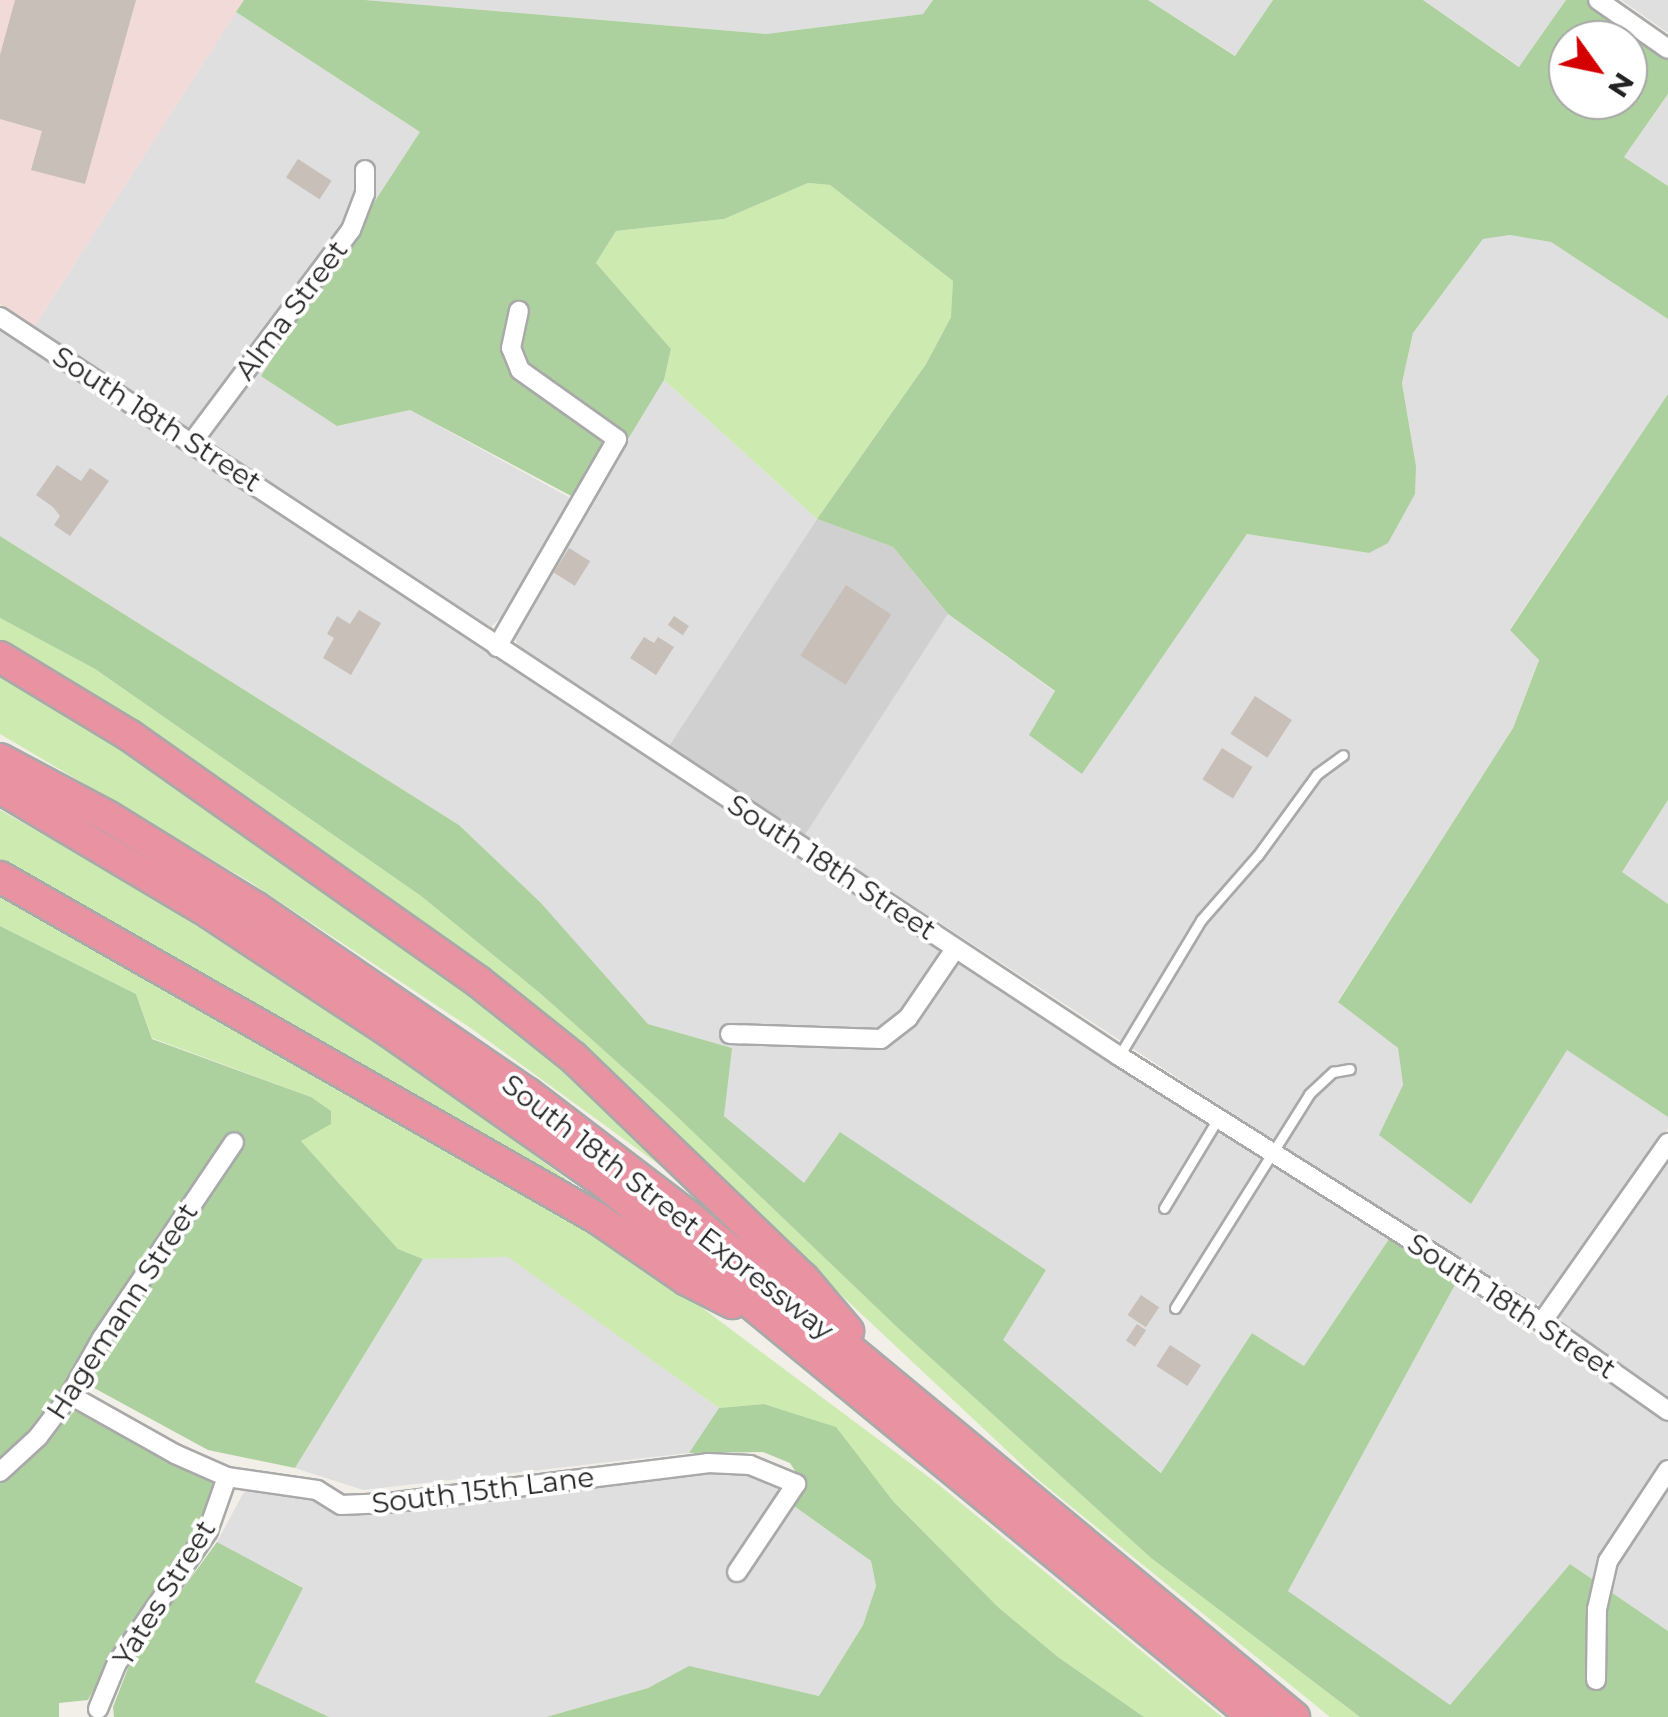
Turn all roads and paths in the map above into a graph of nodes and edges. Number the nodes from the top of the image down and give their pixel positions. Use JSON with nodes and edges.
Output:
{"nodes":[{"id":1,"x":1598,"y":0,"type":"edge"},
{"id":2,"x":1668,"y":49,"type":"edge"},
{"id":3,"x":366,"y":170,"type":"dead end"},
{"id":4,"x":518,"y":312,"type":"dead end"},
{"id":5,"x":0,"y":317,"type":"edge"},
{"id":6,"x":194,"y":441,"type":"junction"},
{"id":7,"x":497,"y":647,"type":"junction"},
{"id":8,"x":0,"y":657,"type":"edge"},
{"id":9,"x":1344,"y":756,"type":"dead end"},
{"id":10,"x":0,"y":759,"type":"edge"},
{"id":11,"x":0,"y":788,"type":"edge"},
{"id":12,"x":0,"y":877,"type":"edge"},
{"id":13,"x":955,"y":949,"type":"junction"},
{"id":14,"x":730,"y":1034,"type":"dead end"},
{"id":15,"x":1119,"y":1056,"type":"junction"},
{"id":16,"x":1350,"y":1070,"type":"dead end"},
{"id":17,"x":1217,"y":1120,"type":"junction"},
{"id":18,"x":234,"y":1142,"type":"dead end"},
{"id":19,"x":1668,"y":1143,"type":"edge"},
{"id":20,"x":1270,"y":1149,"type":"junction"},
{"id":21,"x":1164,"y":1208,"type":"dead end"},
{"id":22,"x":1175,"y":1308,"type":"dead end"},
{"id":23,"x":1542,"y":1322,"type":"junction"},
{"id":24,"x":788,"y":1332,"type":"junction"},
{"id":25,"x":70,"y":1395,"type":"junction"},
{"id":26,"x":906,"y":1398,"type":"junction"},
{"id":27,"x":1668,"y":1411,"type":"edge"},
{"id":28,"x":1668,"y":1470,"type":"edge"},
{"id":29,"x":0,"y":1472,"type":"edge"},
{"id":30,"x":228,"y":1477,"type":"junction"},
{"id":31,"x":736,"y":1572,"type":"dead end"},
{"id":32,"x":1596,"y":1680,"type":"dead end"},
{"id":33,"x":98,"y":1709,"type":"dead end"},
{"id":34,"x":1254,"y":1717,"type":"edge"},
{"id":35,"x":1294,"y":1717,"type":"edge"}],
"edges":[{"from":1,"to":2,"type":"street"},
{"from":3,"to":6,"type":"street","name":"Alma Street"},
{"from":4,"to":7,"type":"street"},
{"from":5,"to":6,"type":"street","name":"South 18th Street"},
{"from":6,"to":7,"type":"street","name":"South 18th Street"},
{"from":7,"to":13,"type":"street","name":"South 18th Street"},
{"from":8,"to":26,"type":"highway"},
{"from":9,"to":15,"type":"lane"},
{"from":10,"to":26,"type":"highway","name":"South 18th Street Expressway"},
{"from":11,"to":24,"type":"highway","name":"South 18th Street Expressway"},
{"from":12,"to":24,"type":"highway"},
{"from":13,"to":14,"type":"street"},
{"from":13,"to":15,"type":"street","name":"South 18th Street"},
{"from":15,"to":17,"type":"street","name":"South 18th Street"},
{"from":16,"to":20,"type":"lane"},
{"from":17,"to":20,"type":"street","name":"South 18th Street"},
{"from":17,"to":21,"type":"lane"},
{"from":18,"to":25,"type":"street","name":"Hagemann Street"},
{"from":19,"to":23,"type":"street"},
{"from":20,"to":22,"type":"lane"},
{"from":20,"to":23,"type":"street","name":"South 18th Street"},
{"from":23,"to":27,"type":"street","name":"South 18th Street"},
{"from":24,"to":34,"type":"highway","name":"South 18th Street Expressway"},
{"from":25,"to":29,"type":"street","name":"Hagemann Street"},
{"from":25,"to":30,"type":"street","name":"South 15th Lane"},
{"from":26,"to":35,"type":"highway","name":"South 18th Street Expressway"},
{"from":28,"to":32,"type":"street"},
{"from":30,"to":31,"type":"street","name":"South 15th Lane"},
{"from":30,"to":33,"type":"street","name":"Yates Street"}]}
